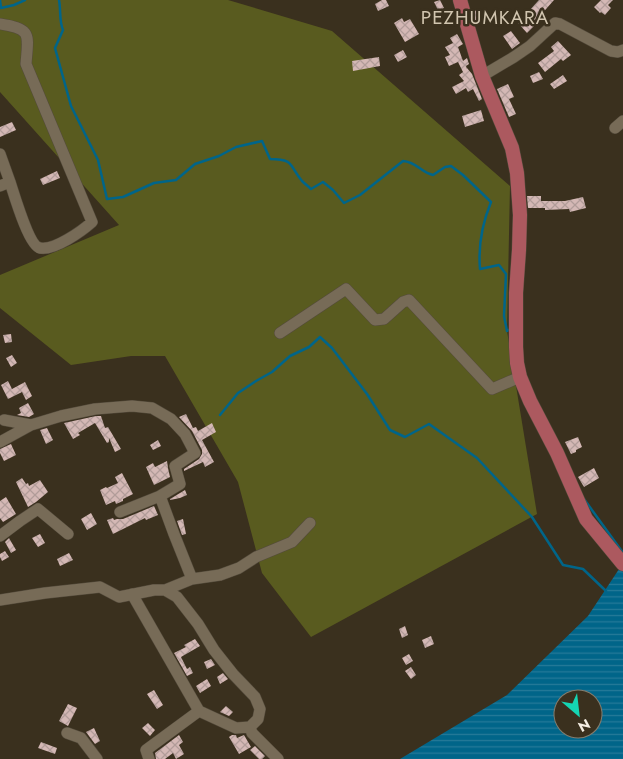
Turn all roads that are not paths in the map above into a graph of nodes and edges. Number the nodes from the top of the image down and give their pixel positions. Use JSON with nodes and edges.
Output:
{"nodes":[{"id":1,"x":460,"y":0,"type":"edge"},
{"id":2,"x":0,"y":24,"type":"edge"},
{"id":3,"x":621,"y":54,"type":"edge"},
{"id":4,"x":482,"y":76,"type":"junction"},
{"id":5,"x":0,"y":154,"type":"edge"},
{"id":6,"x":5,"y":184,"type":"edge"},
{"id":7,"x":280,"y":333,"type":"dead end"},
{"id":8,"x":520,"y":378,"type":"junction"},
{"id":9,"x":4,"y":420,"type":"dead end"},
{"id":10,"x":31,"y":425,"type":"junction"},
{"id":11,"x":0,"y":442,"type":"edge"},
{"id":12,"x":160,"y":496,"type":"junction"},
{"id":13,"x":120,"y":512,"type":"dead end"},
{"id":14,"x":310,"y":523,"type":"dead end"},
{"id":15,"x":68,"y":534,"type":"dead end"},
{"id":16,"x":0,"y":536,"type":"edge"},
{"id":17,"x":623,"y":564,"type":"edge"},
{"id":18,"x":192,"y":579,"type":"junction"},
{"id":19,"x":165,"y":590,"type":"junction"},
{"id":20,"x":132,"y":594,"type":"junction"},
{"id":21,"x":0,"y":600,"type":"edge"},
{"id":22,"x":199,"y":711,"type":"junction"},
{"id":23,"x":250,"y":727,"type":"junction"},
{"id":24,"x":67,"y":733,"type":"dead end"},
{"id":25,"x":97,"y":759,"type":"edge"},
{"id":26,"x":149,"y":759,"type":"edge"},
{"id":27,"x":278,"y":759,"type":"edge"}],
"edges":[{"from":1,"to":4,"type":"main road"},
{"from":2,"to":6,"type":"street"},
{"from":3,"to":4,"type":"street"},
{"from":4,"to":8,"type":"main road"},
{"from":5,"to":6,"type":"street"},
{"from":7,"to":8,"type":"street"},
{"from":8,"to":17,"type":"main road"},
{"from":9,"to":10,"type":"street"},
{"from":10,"to":11,"type":"street"},
{"from":10,"to":12,"type":"street"},
{"from":12,"to":13,"type":"street"},
{"from":12,"to":18,"type":"street"},
{"from":14,"to":18,"type":"street"},
{"from":15,"to":16,"type":"street"},
{"from":18,"to":19,"type":"street"},
{"from":19,"to":20,"type":"street"},
{"from":19,"to":23,"type":"street"},
{"from":20,"to":21,"type":"street"},
{"from":20,"to":22,"type":"street"},
{"from":22,"to":23,"type":"street"},
{"from":22,"to":26,"type":"street"},
{"from":23,"to":27,"type":"street"},
{"from":24,"to":25,"type":"street"}]}
